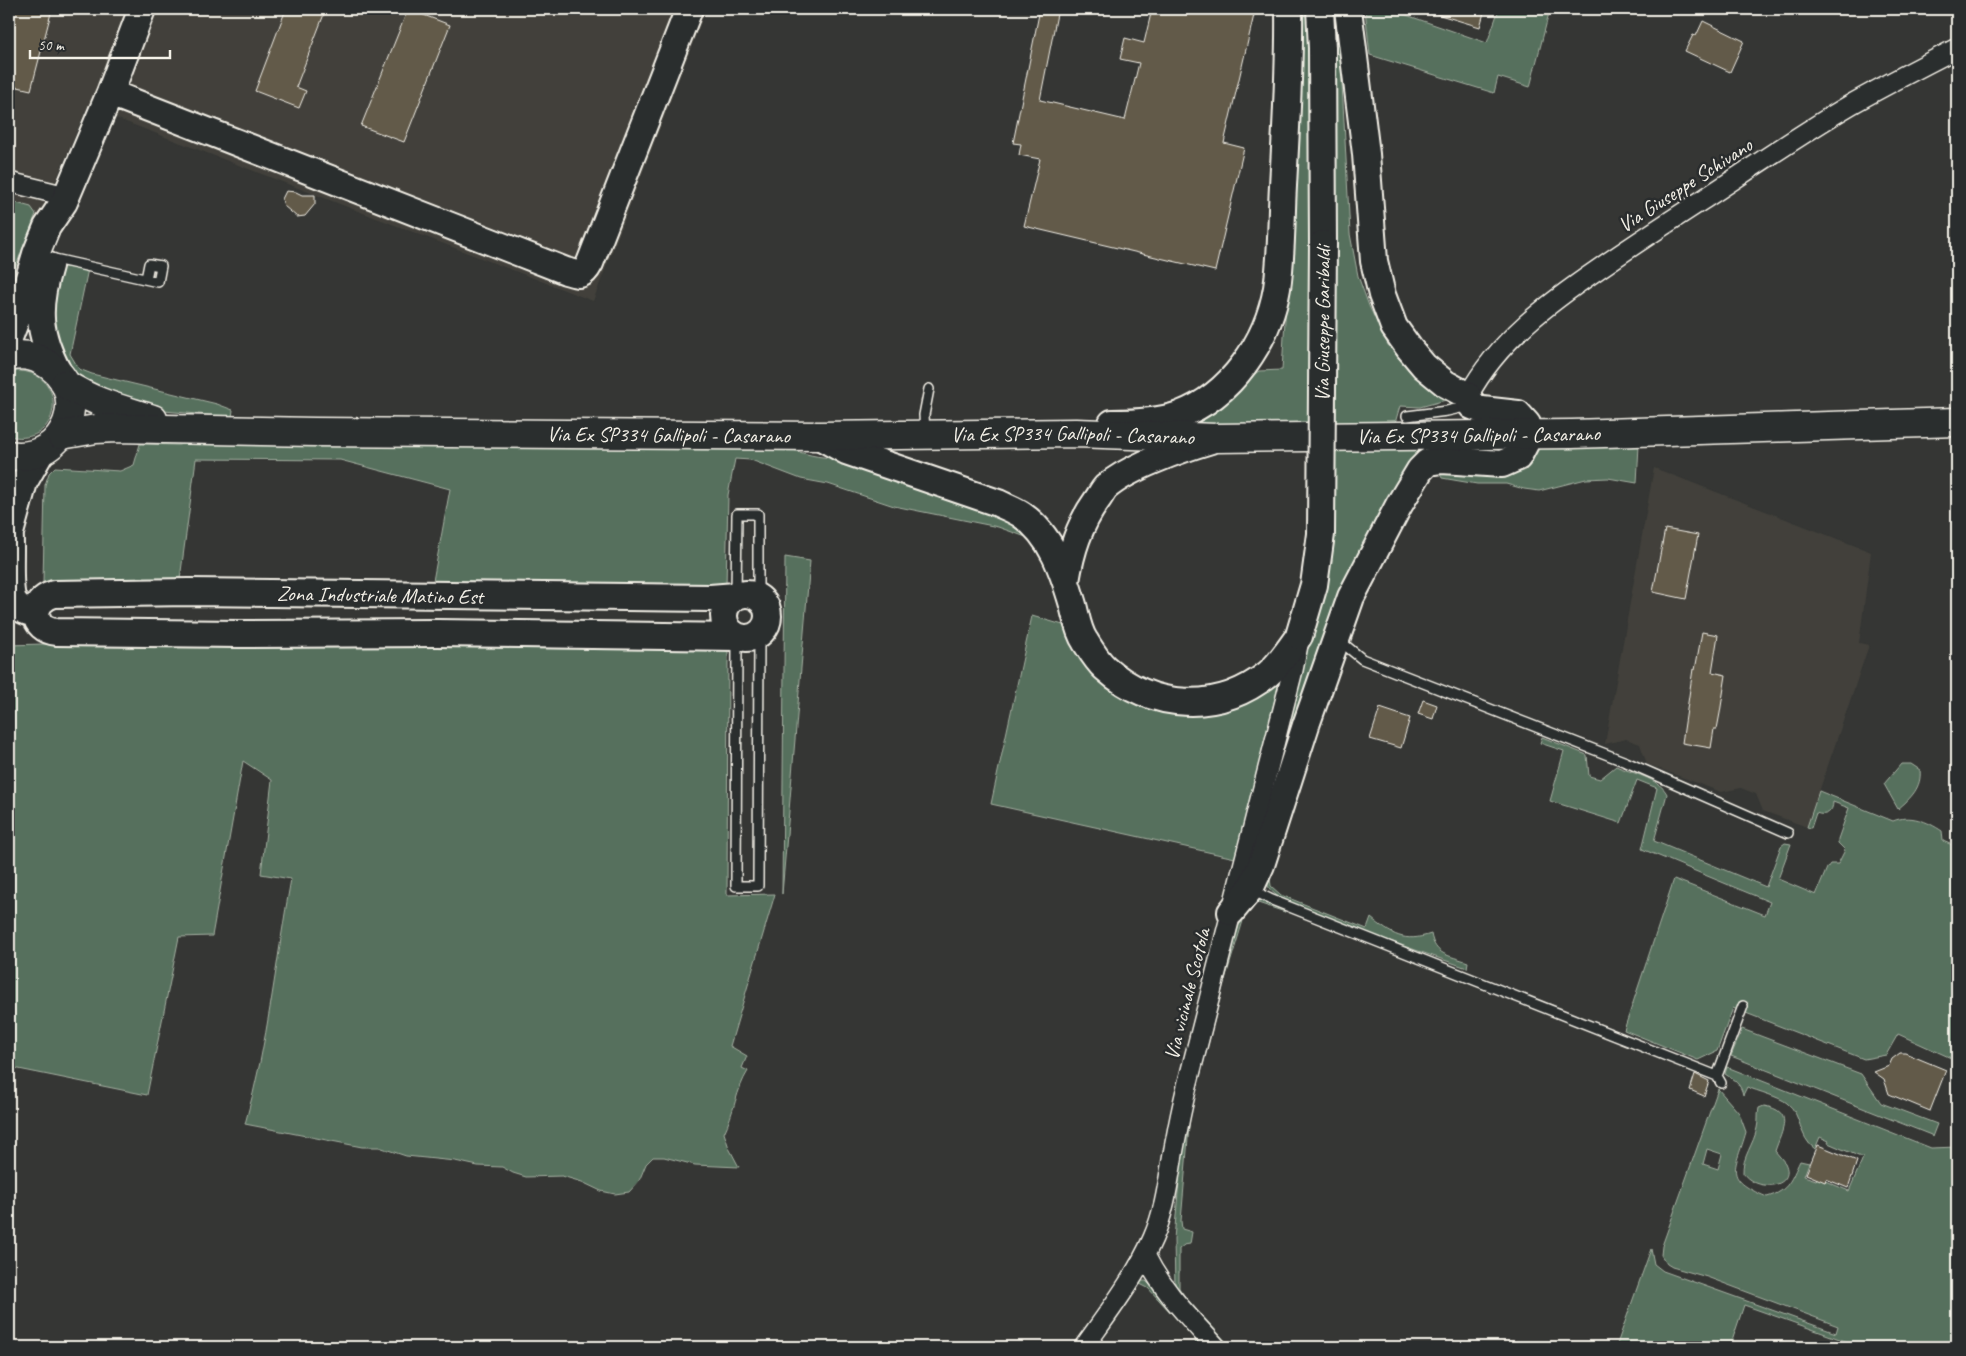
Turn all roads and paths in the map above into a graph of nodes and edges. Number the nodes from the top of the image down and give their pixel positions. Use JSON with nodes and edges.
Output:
{"nodes":[{"id":1,"x":142,"y":9,"type":"edge"},
{"id":2,"x":689,"y":9,"type":"edge"},
{"id":3,"x":1289,"y":9,"type":"edge"},
{"id":4,"x":1320,"y":9,"type":"edge"},
{"id":5,"x":1348,"y":9,"type":"edge"},
{"id":6,"x":1957,"y":48,"type":"edge"},
{"id":7,"x":110,"y":93,"type":"junction"},
{"id":8,"x":9,"y":182,"type":"edge"},
{"id":9,"x":65,"y":199,"type":"junction"},
{"id":10,"x":43,"y":256,"type":"junction"},
{"id":11,"x":146,"y":279,"type":"dead end"},
{"id":12,"x":9,"y":338,"type":"edge"},
{"id":13,"x":9,"y":357,"type":"edge"},
{"id":14,"x":62,"y":378,"type":"junction"},
{"id":15,"x":929,"y":389,"type":"dead end"},
{"id":16,"x":1470,"y":401,"type":"junction"},
{"id":17,"x":1407,"y":416,"type":"dead end"},
{"id":18,"x":1957,"y":422,"type":"edge"},
{"id":19,"x":188,"y":429,"type":"junction"},
{"id":20,"x":1076,"y":433,"type":"junction"},
{"id":21,"x":925,"y":434,"type":"junction"},
{"id":22,"x":1530,"y":434,"type":"junction"},
{"id":23,"x":819,"y":436,"type":"junction"},
{"id":24,"x":1216,"y":438,"type":"junction"},
{"id":25,"x":51,"y":444,"type":"junction"},
{"id":26,"x":9,"y":455,"type":"edge"},
{"id":27,"x":9,"y":528,"type":"edge"},
{"id":28,"x":1066,"y":581,"type":"junction"},
{"id":29,"x":240,"y":593,"type":"junction"},
{"id":30,"x":536,"y":596,"type":"junction"},
{"id":31,"x":747,"y":597,"type":"junction"},
{"id":32,"x":36,"y":614,"type":"junction"},
{"id":33,"x":239,"y":634,"type":"junction"},
{"id":34,"x":535,"y":634,"type":"junction"},
{"id":35,"x":748,"y":635,"type":"junction"},
{"id":36,"x":1300,"y":636,"type":"junction"},
{"id":37,"x":1336,"y":637,"type":"junction"},
{"id":38,"x":1788,"y":833,"type":"dead end"},
{"id":39,"x":1250,"y":889,"type":"junction"},
{"id":40,"x":1231,"y":912,"type":"junction"},
{"id":41,"x":1743,"y":1006,"type":"dead end"},
{"id":42,"x":1145,"y":1255,"type":"junction"},
{"id":43,"x":1084,"y":1347,"type":"edge"},
{"id":44,"x":1216,"y":1347,"type":"edge"}],
"edges":[{"from":1,"to":7,"type":"main road"},
{"from":2,"to":7,"type":"main road"},
{"from":3,"to":20,"type":"main road"},
{"from":4,"to":36,"type":"main road","name":"Via Giuseppe Garibaldi","bridge":true},
{"from":5,"to":16,"type":"main road"},
{"from":6,"to":16,"type":"street","name":"Via Giuseppe Schivano"},
{"from":7,"to":9,"type":"main road"},
{"from":8,"to":9,"type":"street"},
{"from":9,"to":10,"type":"main road"},
{"from":10,"to":11,"type":"lane"},
{"from":10,"to":12,"type":"main road"},
{"from":10,"to":14,"type":"main road"},
{"from":13,"to":14,"type":"main road","name":"Via Ex SP334 Gallipoli - Casarano"},
{"from":14,"to":19,"type":"main road","name":"Via Ex SP334 Gallipoli - Casarano"},
{"from":14,"to":25,"type":"main road"},
{"from":15,"to":21,"type":"lane"},
{"from":16,"to":17,"type":"lane"},
{"from":16,"to":22,"type":"main road"},
{"from":18,"to":22,"type":"main road","name":"Via Ex SP334 Gallipoli - Casarano"},
{"from":19,"to":23,"type":"main road","name":"Via Ex SP334 Gallipoli - Casarano"},
{"from":19,"to":25,"type":"main road","name":"Via Ex SP334 Gallipoli - Casarano"},
{"from":20,"to":21,"type":"main road","name":"Via Ex SP334 Gallipoli - Casarano"},
{"from":20,"to":24,"type":"main road","name":"Via Ex SP334 Gallipoli - Casarano"},
{"from":21,"to":23,"type":"main road","name":"Via Ex SP334 Gallipoli - Casarano"},
{"from":22,"to":24,"type":"main road","name":"Via Ex SP334 Gallipoli - Casarano"},
{"from":22,"to":37,"type":"main road"},
{"from":23,"to":28,"type":"main road"},
{"from":24,"to":28,"type":"main road"},
{"from":25,"to":26,"type":"main road","name":"Via Ex SP334 Gallipoli - Casarano"},
{"from":25,"to":27,"type":"main road","name":"Zona Industriale Matino Est"},
{"from":27,"to":32,"type":"main road","name":"Zona Industriale Matino Est"},
{"from":28,"to":36,"type":"main road"},
{"from":29,"to":30,"type":"main road","name":"Zona Industriale Matino Est"},
{"from":29,"to":32,"type":"main road","name":"Zona Industriale Matino Est"},
{"from":29,"to":33,"type":"main road"},
{"from":30,"to":31,"type":"main road","name":"Zona Industriale Matino Est"},
{"from":30,"to":34,"type":"main road"},
{"from":31,"to":31,"type":"lane"},
{"from":31,"to":35,"type":"main road"},
{"from":31,"to":35,"type":"main road"},
{"from":32,"to":33,"type":"main road","name":"Zona Industriale Matino Est"},
{"from":33,"to":34,"type":"main road","name":"Zona Industriale Matino Est"},
{"from":34,"to":35,"type":"main road","name":"Zona Industriale Matino Est"},
{"from":35,"to":35,"type":"lane"},
{"from":36,"to":40,"type":"street","name":"Via vicinale Scotola"},
{"from":37,"to":38,"type":"lane"},
{"from":37,"to":39,"type":"main road"},
{"from":39,"to":40,"type":"main road"},
{"from":39,"to":41,"type":"lane"},
{"from":40,"to":42,"type":"street","name":"Via vicinale Scotola"},
{"from":42,"to":43,"type":"street","name":"Via vicinale Scotola"},
{"from":42,"to":44,"type":"street"}]}
